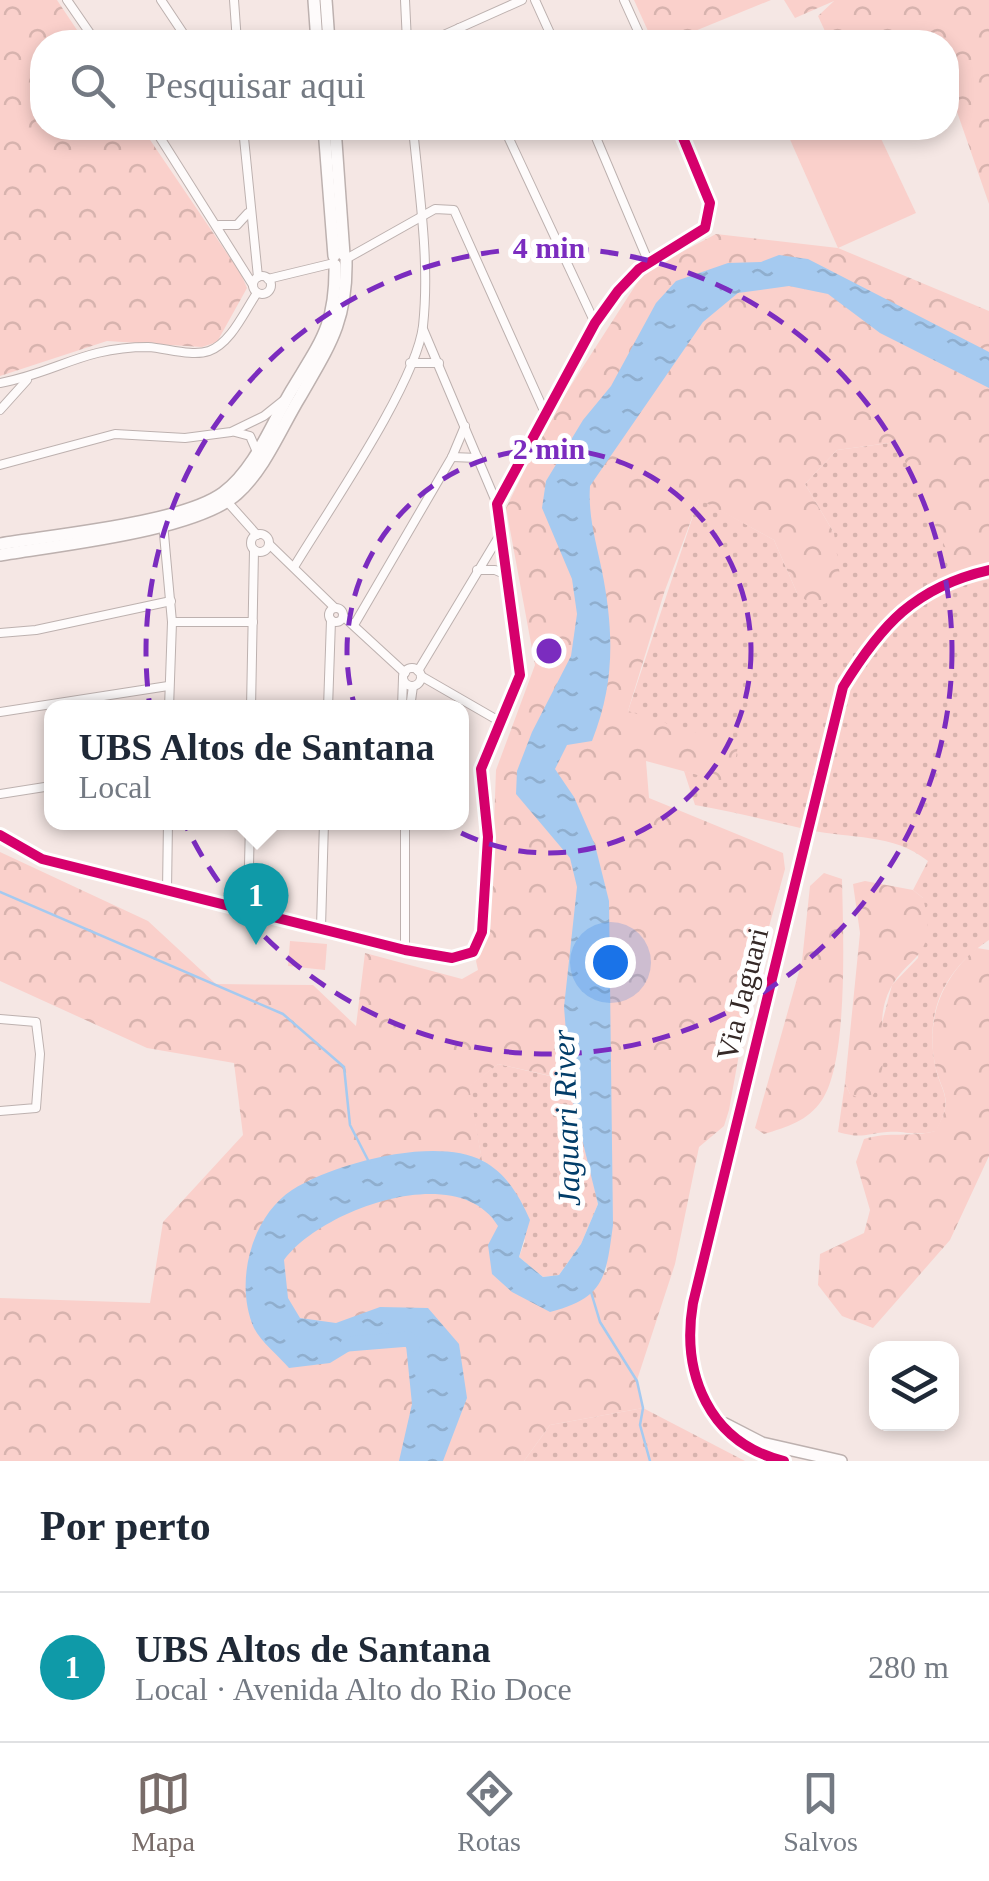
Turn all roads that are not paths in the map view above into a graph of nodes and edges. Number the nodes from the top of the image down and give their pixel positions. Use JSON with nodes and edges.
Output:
{"nodes":[{"id":1,"x":67,"y":0,"type":"edge"},
{"id":2,"x":161,"y":0,"type":"edge"},
{"id":3,"x":234,"y":0,"type":"edge"},
{"id":4,"x":314,"y":0,"type":"edge"},
{"id":5,"x":326,"y":0,"type":"edge"},
{"id":6,"x":405,"y":0,"type":"edge"},
{"id":7,"x":522,"y":0,"type":"edge"},
{"id":8,"x":535,"y":0,"type":"edge"},
{"id":9,"x":624,"y":0,"type":"edge"},
{"id":10,"x":460,"y":28,"type":"joint"},
{"id":11,"x":88,"y":30,"type":"edge"},
{"id":12,"x":181,"y":30,"type":"edge"},
{"id":13,"x":236,"y":30,"type":"edge"},
{"id":14,"x":316,"y":30,"type":"edge"},
{"id":15,"x":328,"y":30,"type":"edge"},
{"id":16,"x":407,"y":30,"type":"edge"},
{"id":17,"x":455,"y":30,"type":"edge"},
{"id":18,"x":549,"y":30,"type":"edge"},
{"id":19,"x":638,"y":30,"type":"edge"},
{"id":20,"x":162,"y":140,"type":"edge"},
{"id":21,"x":243,"y":140,"type":"edge"},
{"id":22,"x":325,"y":140,"type":"edge"},
{"id":23,"x":335,"y":140,"type":"edge"},
{"id":24,"x":414,"y":140,"type":"edge"},
{"id":25,"x":510,"y":140,"type":"edge"},
{"id":26,"x":597,"y":140,"type":"edge"},
{"id":27,"x":684,"y":140,"type":"edge"},
{"id":28,"x":248,"y":213,"type":"junction"},
{"id":29,"x":421,"y":216,"type":"junction"},
{"id":30,"x":219,"y":225,"type":"junction"},
{"id":31,"x":340,"y":260,"type":"junction"},
{"id":32,"x":650,"y":262,"type":"junction"},
{"id":33,"x":288,"y":276,"type":"junction"},
{"id":34,"x":258,"y":283,"type":"junction"},
{"id":35,"x":595,"y":323,"type":"junction"},
{"id":36,"x":422,"y":329,"type":"junction"},
{"id":37,"x":410,"y":362,"type":"junction"},
{"id":38,"x":439,"y":363,"type":"junction"},
{"id":39,"x":29,"y":378,"type":"junction"},
{"id":40,"x":0,"y":384,"type":"edge"},
{"id":41,"x":287,"y":398,"type":"junction"},
{"id":42,"x":0,"y":410,"type":"edge"},
{"id":43,"x":545,"y":413,"type":"junction"},
{"id":44,"x":465,"y":426,"type":"junction"},
{"id":45,"x":231,"y":432,"type":"junction"},
{"id":46,"x":257,"y":452,"type":"junction"},
{"id":47,"x":452,"y":457,"type":"junction"},
{"id":48,"x":478,"y":458,"type":"junction"},
{"id":49,"x":0,"y":465,"type":"edge"},
{"id":50,"x":224,"y":498,"type":"junction"},
{"id":51,"x":497,"y":504,"type":"junction"},
{"id":52,"x":162,"y":520,"type":"junction"},
{"id":53,"x":501,"y":533,"type":"junction"},
{"id":54,"x":254,"y":542,"type":"junction"},
{"id":55,"x":0,"y":544,"type":"edge"},
{"id":56,"x":269,"y":544,"type":"junction"},
{"id":57,"x":0,"y":555,"type":"edge"},
{"id":58,"x":294,"y":567,"type":"junction"},
{"id":59,"x":477,"y":570,"type":"junction"},
{"id":60,"x":989,"y":570,"type":"edge"},
{"id":61,"x":509,"y":576,"type":"junction"},
{"id":62,"x":170,"y":601,"type":"junction"},
{"id":63,"x":335,"y":608,"type":"junction"},
{"id":64,"x":344,"y":616,"type":"junction"},
{"id":65,"x":331,"y":620,"type":"junction"},
{"id":66,"x":172,"y":622,"type":"junction"},
{"id":67,"x":252,"y":622,"type":"junction"},
{"id":68,"x":354,"y":625,"type":"junction"},
{"id":69,"x":0,"y":633,"type":"edge"},
{"id":70,"x":420,"y":673,"type":"junction"},
{"id":71,"x":404,"y":675,"type":"junction"},
{"id":72,"x":168,"y":686,"type":"junction"},
{"id":73,"x":413,"y":686,"type":"junction"},
{"id":74,"x":78,"y":700,"type":"edge"},
{"id":75,"x":169,"y":700,"type":"edge"},
{"id":76,"x":251,"y":700,"type":"edge"},
{"id":77,"x":328,"y":700,"type":"edge"},
{"id":78,"x":402,"y":700,"type":"edge"},
{"id":79,"x":411,"y":700,"type":"edge"},
{"id":80,"x":464,"y":700,"type":"edge"},
{"id":81,"x":469,"y":703,"type":"edge"},
{"id":82,"x":44,"y":705,"type":"edge"},
{"id":83,"x":0,"y":712,"type":"edge"},
{"id":84,"x":499,"y":721,"type":"junction"},
{"id":85,"x":44,"y":787,"type":"edge"},
{"id":86,"x":2,"y":794,"type":"edge"},
{"id":87,"x":168,"y":830,"type":"edge"},
{"id":88,"x":250,"y":830,"type":"edge"},
{"id":89,"x":324,"y":830,"type":"edge"},
{"id":90,"x":405,"y":830,"type":"edge"},
{"id":91,"x":0,"y":834,"type":"edge"},
{"id":92,"x":167,"y":890,"type":"junction"},
{"id":93,"x":248,"y":909,"type":"junction"},
{"id":94,"x":321,"y":927,"type":"junction"},
{"id":95,"x":405,"y":950,"type":"junction"},
{"id":96,"x":0,"y":1020,"type":"edge"},
{"id":97,"x":0,"y":1110,"type":"edge"},
{"id":98,"x":721,"y":1422,"type":"junction"},
{"id":99,"x":784,"y":1461,"type":"edge"},
{"id":100,"x":841,"y":1461,"type":"edge"}],
"edges":[{"from":1,"to":11,"type":"street"},
{"from":2,"to":12,"type":"street"},
{"from":3,"to":13,"type":"street"},
{"from":4,"to":14,"type":"street"},
{"from":5,"to":15,"type":"street"},
{"from":6,"to":16,"type":"street"},
{"from":7,"to":10,"type":"street"},
{"from":8,"to":18,"type":"street"},
{"from":9,"to":19,"type":"street"},
{"from":10,"to":17,"type":"street"},
{"from":20,"to":30,"type":"street"},
{"from":21,"to":28,"type":"street"},
{"from":22,"to":31,"type":"street"},
{"from":23,"to":31,"type":"street"},
{"from":24,"to":29,"type":"street"},
{"from":25,"to":35,"type":"street"},
{"from":26,"to":32,"type":"street"},
{"from":27,"to":32,"type":"street"},
{"from":28,"to":30,"type":"street"},
{"from":28,"to":34,"type":"street"},
{"from":29,"to":31,"type":"street"},
{"from":29,"to":36,"type":"street"},
{"from":29,"to":43,"type":"street"},
{"from":30,"to":34,"type":"street"},
{"from":31,"to":33,"type":"street"},
{"from":31,"to":41,"type":"street"},
{"from":31,"to":50,"type":"street"},
{"from":32,"to":35,"type":"street"},
{"from":33,"to":34,"type":"street"},
{"from":33,"to":34,"type":"street"},
{"from":34,"to":39,"type":"street"},
{"from":35,"to":43,"type":"street"},
{"from":36,"to":37,"type":"street"},
{"from":36,"to":38,"type":"street"},
{"from":37,"to":38,"type":"street"},
{"from":37,"to":58,"type":"street"},
{"from":38,"to":44,"type":"street"},
{"from":39,"to":40,"type":"street"},
{"from":39,"to":42,"type":"street"},
{"from":41,"to":45,"type":"street"},
{"from":41,"to":46,"type":"street"},
{"from":43,"to":51,"type":"street"},
{"from":44,"to":47,"type":"street"},
{"from":44,"to":48,"type":"street"},
{"from":45,"to":46,"type":"street"},
{"from":45,"to":49,"type":"street"},
{"from":46,"to":50,"type":"street"},
{"from":47,"to":48,"type":"street"},
{"from":47,"to":68,"type":"street"},
{"from":48,"to":51,"type":"street"},
{"from":50,"to":52,"type":"street"},
{"from":50,"to":54,"type":"street"},
{"from":51,"to":53,"type":"street"},
{"from":52,"to":55,"type":"street"},
{"from":52,"to":57,"type":"street"},
{"from":52,"to":62,"type":"street"},
{"from":53,"to":59,"type":"street"},
{"from":53,"to":61,"type":"street"},
{"from":54,"to":56,"type":"street"},
{"from":54,"to":56,"type":"street"},
{"from":54,"to":67,"type":"street"},
{"from":56,"to":58,"type":"street"},
{"from":58,"to":63,"type":"street"},
{"from":59,"to":61,"type":"street"},
{"from":59,"to":70,"type":"street"},
{"from":60,"to":98,"type":"street","name":"Via Jaguari"},
{"from":61,"to":84,"type":"street"},
{"from":62,"to":66,"type":"street"},
{"from":62,"to":69,"type":"street"},
{"from":63,"to":64,"type":"street"},
{"from":63,"to":65,"type":"street"},
{"from":64,"to":65,"type":"street"},
{"from":64,"to":68,"type":"street"},
{"from":65,"to":77,"type":"street"},
{"from":66,"to":67,"type":"street"},
{"from":66,"to":72,"type":"street"},
{"from":67,"to":76,"type":"street"},
{"from":68,"to":71,"type":"street"},
{"from":70,"to":71,"type":"street"},
{"from":70,"to":73,"type":"street"},
{"from":70,"to":80,"type":"street"},
{"from":71,"to":73,"type":"street"},
{"from":71,"to":78,"type":"street"},
{"from":72,"to":74,"type":"street"},
{"from":72,"to":75,"type":"street"},
{"from":73,"to":79,"type":"street"},
{"from":81,"to":84,"type":"street"},
{"from":82,"to":83,"type":"street"},
{"from":84,"to":95,"type":"street"},
{"from":85,"to":86,"type":"street"},
{"from":87,"to":92,"type":"street"},
{"from":88,"to":93,"type":"street"},
{"from":89,"to":94,"type":"street"},
{"from":90,"to":95,"type":"street"},
{"from":91,"to":92,"type":"street"},
{"from":92,"to":93,"type":"street"},
{"from":93,"to":94,"type":"street"},
{"from":94,"to":95,"type":"street"},
{"from":96,"to":97,"type":"street"},
{"from":98,"to":99,"type":"street","name":"Via Jaguari"},
{"from":98,"to":100,"type":"street"}]}
